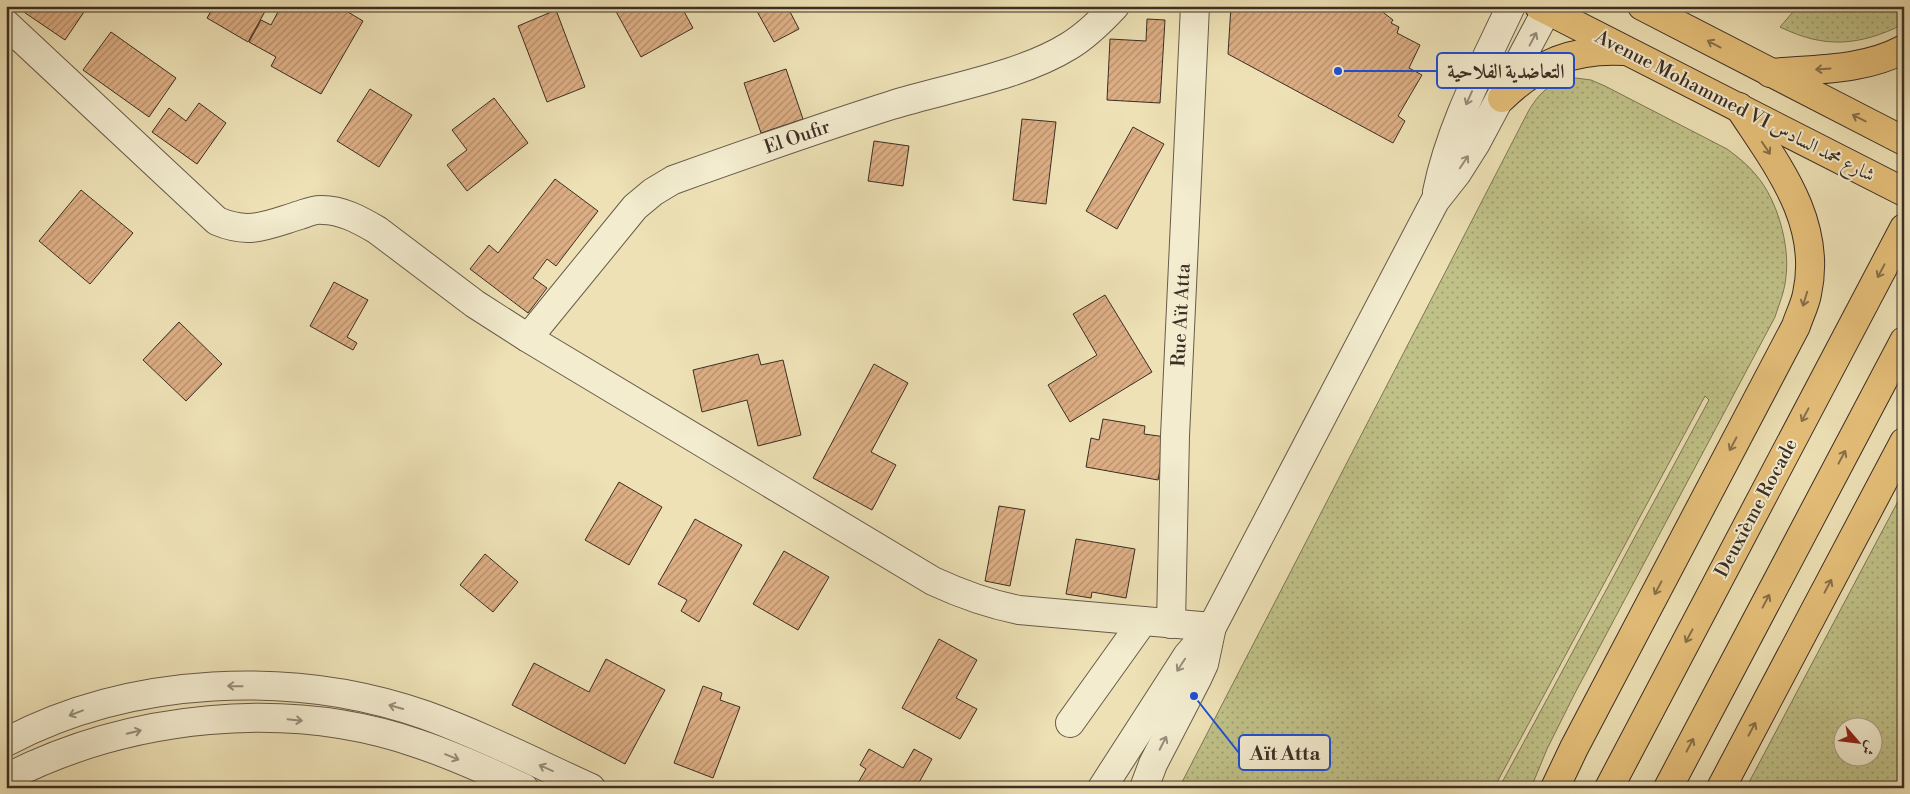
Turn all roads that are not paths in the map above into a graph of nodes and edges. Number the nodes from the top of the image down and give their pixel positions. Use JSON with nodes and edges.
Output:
{"nodes":[{"id":1,"x":1114,"y":6,"type":"edge"},
{"id":2,"x":1195,"y":6,"type":"edge"},
{"id":3,"x":1511,"y":6,"type":"edge"},
{"id":4,"x":1642,"y":6,"type":"edge"},
{"id":5,"x":1546,"y":8,"type":"edge"},
{"id":6,"x":6,"y":24,"type":"edge"},
{"id":7,"x":1904,"y":49,"type":"edge"},
{"id":8,"x":1629,"y":51,"type":"junction"},
{"id":9,"x":1770,"y":73,"type":"junction"},
{"id":10,"x":1502,"y":98,"type":"junction"},
{"id":11,"x":1738,"y":107,"type":"junction"},
{"id":12,"x":1903,"y":140,"type":"edge"},
{"id":13,"x":1893,"y":187,"type":"edge"},
{"id":14,"x":1435,"y":201,"type":"junction"},
{"id":15,"x":1904,"y":228,"type":"edge"},
{"id":16,"x":528,"y":338,"type":"junction"},
{"id":17,"x":1904,"y":341,"type":"edge"},
{"id":18,"x":1904,"y":442,"type":"edge"},
{"id":19,"x":1143,"y":621,"type":"junction"},
{"id":20,"x":1171,"y":624,"type":"junction"},
{"id":21,"x":1212,"y":627,"type":"junction"},
{"id":22,"x":1070,"y":723,"type":"dead end"},
{"id":23,"x":6,"y":742,"type":"edge"},
{"id":24,"x":6,"y":778,"type":"edge"},
{"id":25,"x":524,"y":788,"type":"edge"},
{"id":26,"x":591,"y":788,"type":"edge"},
{"id":27,"x":1102,"y":788,"type":"edge"},
{"id":28,"x":1144,"y":788,"type":"edge"},
{"id":29,"x":1555,"y":788,"type":"edge"},
{"id":30,"x":1609,"y":788,"type":"edge"},
{"id":31,"x":1668,"y":788,"type":"edge"},
{"id":32,"x":1721,"y":788,"type":"edge"}],
"edges":[{"from":1,"to":16,"type":"street","name":"El Oufir"},
{"from":2,"to":20,"type":"street","name":"Rue Aït Atta"},
{"from":3,"to":14,"type":"street","one_way":true},
{"from":9,"to":4,"type":"main road","one_way":true},
{"from":5,"to":8,"type":"main road","name":"Avenue Mohammed VI شارع محمد السادس"},
{"from":10,"to":5,"type":"street","one_way":true},
{"from":6,"to":16,"type":"street"},
{"from":7,"to":9,"type":"main road","one_way":true},
{"from":8,"to":10,"type":"main road"},
{"from":8,"to":11,"type":"main road","name":"Avenue Mohammed VI شارع محمد السادس"},
{"from":12,"to":9,"type":"main road","one_way":true},
{"from":14,"to":10,"type":"street","one_way":true},
{"from":11,"to":13,"type":"main road","name":"Avenue Mohammed VI شارع محمد السادس"},
{"from":11,"to":29,"type":"main road","one_way":true},
{"from":14,"to":21,"type":"street"},
{"from":15,"to":30,"type":"main road","name":"Deuxième Rocade","one_way":true},
{"from":16,"to":19,"type":"street"},
{"from":31,"to":17,"type":"main road","one_way":true},
{"from":32,"to":18,"type":"main road","one_way":true},
{"from":19,"to":20,"type":"street"},
{"from":19,"to":22,"type":"street"},
{"from":20,"to":21,"type":"street"},
{"from":21,"to":27,"type":"street","one_way":true},
{"from":28,"to":21,"type":"street","one_way":true},
{"from":26,"to":23,"type":"street","one_way":true},
{"from":24,"to":25,"type":"street","one_way":true}]}
